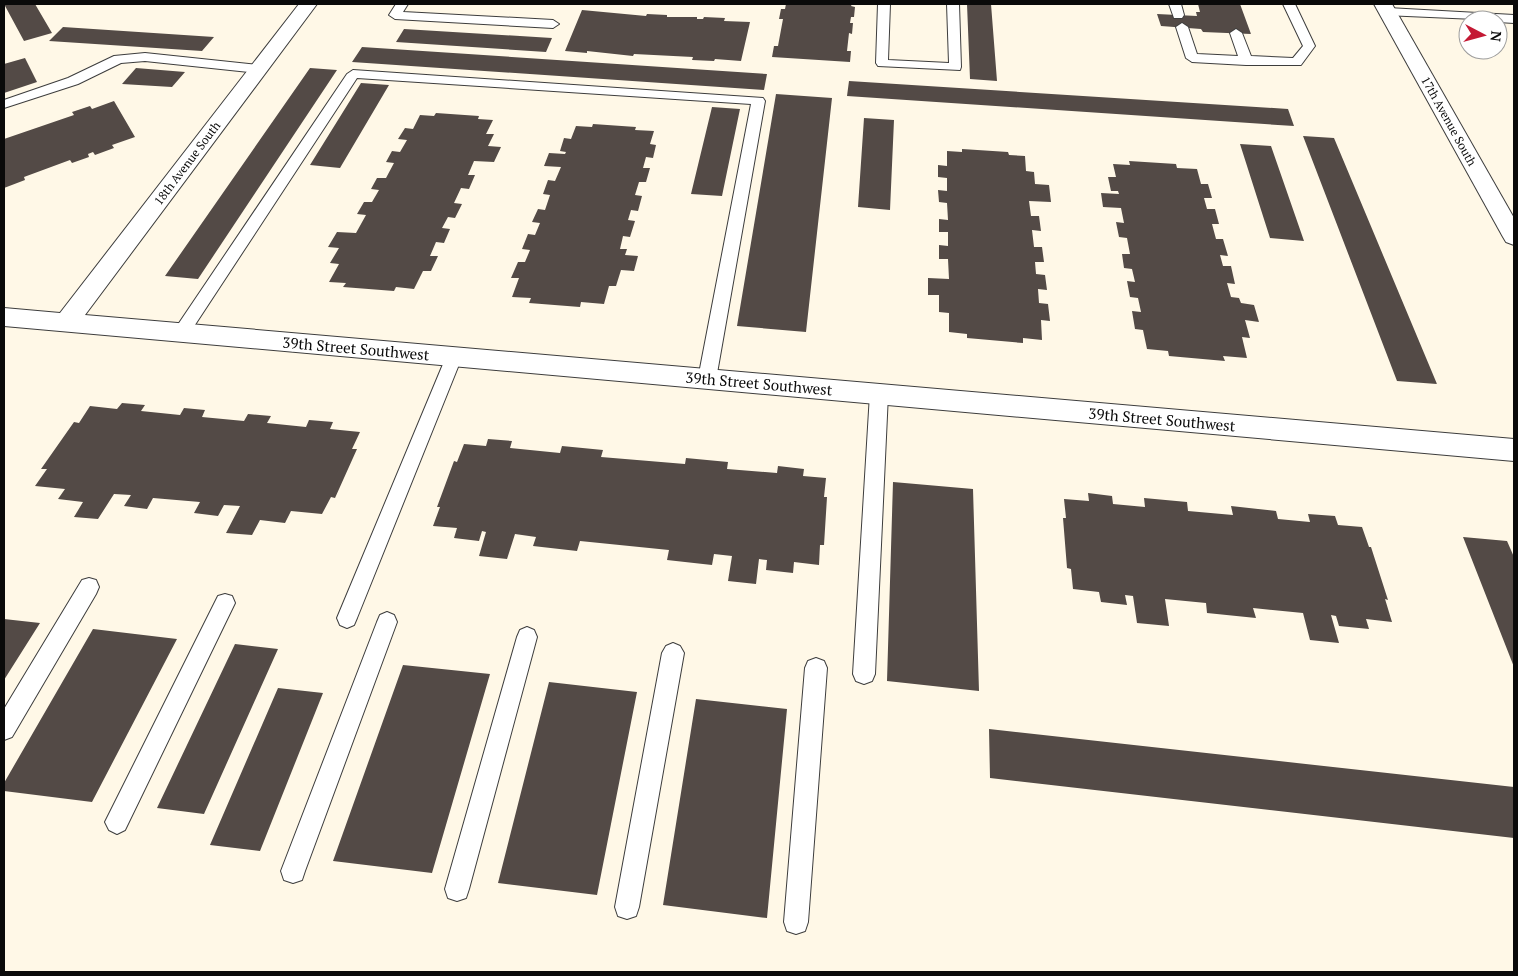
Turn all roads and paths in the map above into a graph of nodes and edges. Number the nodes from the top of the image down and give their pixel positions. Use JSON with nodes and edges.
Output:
{"nodes":[{"id":1,"x":308,"y":4,"type":"edge"},
{"id":2,"x":402,"y":4,"type":"edge"},
{"id":3,"x":884,"y":4,"type":"edge"},
{"id":4,"x":953,"y":4,"type":"edge"},
{"id":5,"x":1289,"y":4,"type":"edge"},
{"id":6,"x":1385,"y":8,"type":"edge"},
{"id":7,"x":1179,"y":15,"type":"edge"},
{"id":8,"x":1514,"y":19,"type":"edge"},
{"id":9,"x":553,"y":24,"type":"dead end"},
{"id":10,"x":1236,"y":33,"type":"dead end"},
{"id":11,"x":1246,"y":61,"type":"junction"},
{"id":12,"x":259,"y":69,"type":"junction"},
{"id":13,"x":4,"y":104,"type":"edge"},
{"id":14,"x":1514,"y":238,"type":"edge"},
{"id":15,"x":6,"y":321,"type":"edge"},
{"id":16,"x":66,"y":323,"type":"junction"},
{"id":17,"x":181,"y":333,"type":"junction"},
{"id":18,"x":454,"y":357,"type":"junction"},
{"id":19,"x":708,"y":379,"type":"junction"},
{"id":20,"x":879,"y":394,"type":"junction"},
{"id":21,"x":1514,"y":450,"type":"edge"},
{"id":22,"x":89,"y":587,"type":"dead end"},
{"id":23,"x":225,"y":603,"type":"dead end"},
{"id":24,"x":347,"y":618,"type":"dead end"},
{"id":25,"x":387,"y":622,"type":"dead end"},
{"id":26,"x":527,"y":637,"type":"dead end"},
{"id":27,"x":673,"y":653,"type":"dead end"},
{"id":28,"x":816,"y":668,"type":"dead end"},
{"id":29,"x":864,"y":674,"type":"dead end"},
{"id":30,"x":4,"y":728,"type":"edge"},
{"id":31,"x":118,"y":822,"type":"dead end"},
{"id":32,"x":293,"y":871,"type":"dead end"},
{"id":33,"x":458,"y":889,"type":"dead end"},
{"id":34,"x":627,"y":907,"type":"dead end"},
{"id":35,"x":796,"y":922,"type":"dead end"}],
"edges":[{"from":1,"to":12,"type":"street","name":"18th Avenue South"},
{"from":2,"to":9,"type":"lane"},
{"from":3,"to":4,"type":"lane"},
{"from":5,"to":11,"type":"lane"},
{"from":6,"to":8,"type":"lane"},
{"from":6,"to":14,"type":"street","name":"17th Avenue South"},
{"from":7,"to":11,"type":"lane"},
{"from":10,"to":11,"type":"lane"},
{"from":12,"to":13,"type":"lane"},
{"from":12,"to":16,"type":"street","name":"18th Avenue South"},
{"from":15,"to":16,"type":"street","name":"39th Street Southwest"},
{"from":16,"to":17,"type":"street","name":"39th Street Southwest"},
{"from":17,"to":18,"type":"street","name":"39th Street Southwest"},
{"from":17,"to":19,"type":"lane"},
{"from":18,"to":19,"type":"street","name":"39th Street Southwest"},
{"from":18,"to":24,"type":"lane"},
{"from":19,"to":20,"type":"street","name":"39th Street Southwest"},
{"from":20,"to":21,"type":"street","name":"39th Street Southwest"},
{"from":20,"to":29,"type":"lane"},
{"from":22,"to":30,"type":"lane"},
{"from":23,"to":31,"type":"lane"},
{"from":25,"to":32,"type":"lane"},
{"from":26,"to":33,"type":"lane"},
{"from":27,"to":34,"type":"lane"},
{"from":28,"to":35,"type":"lane"}]}
